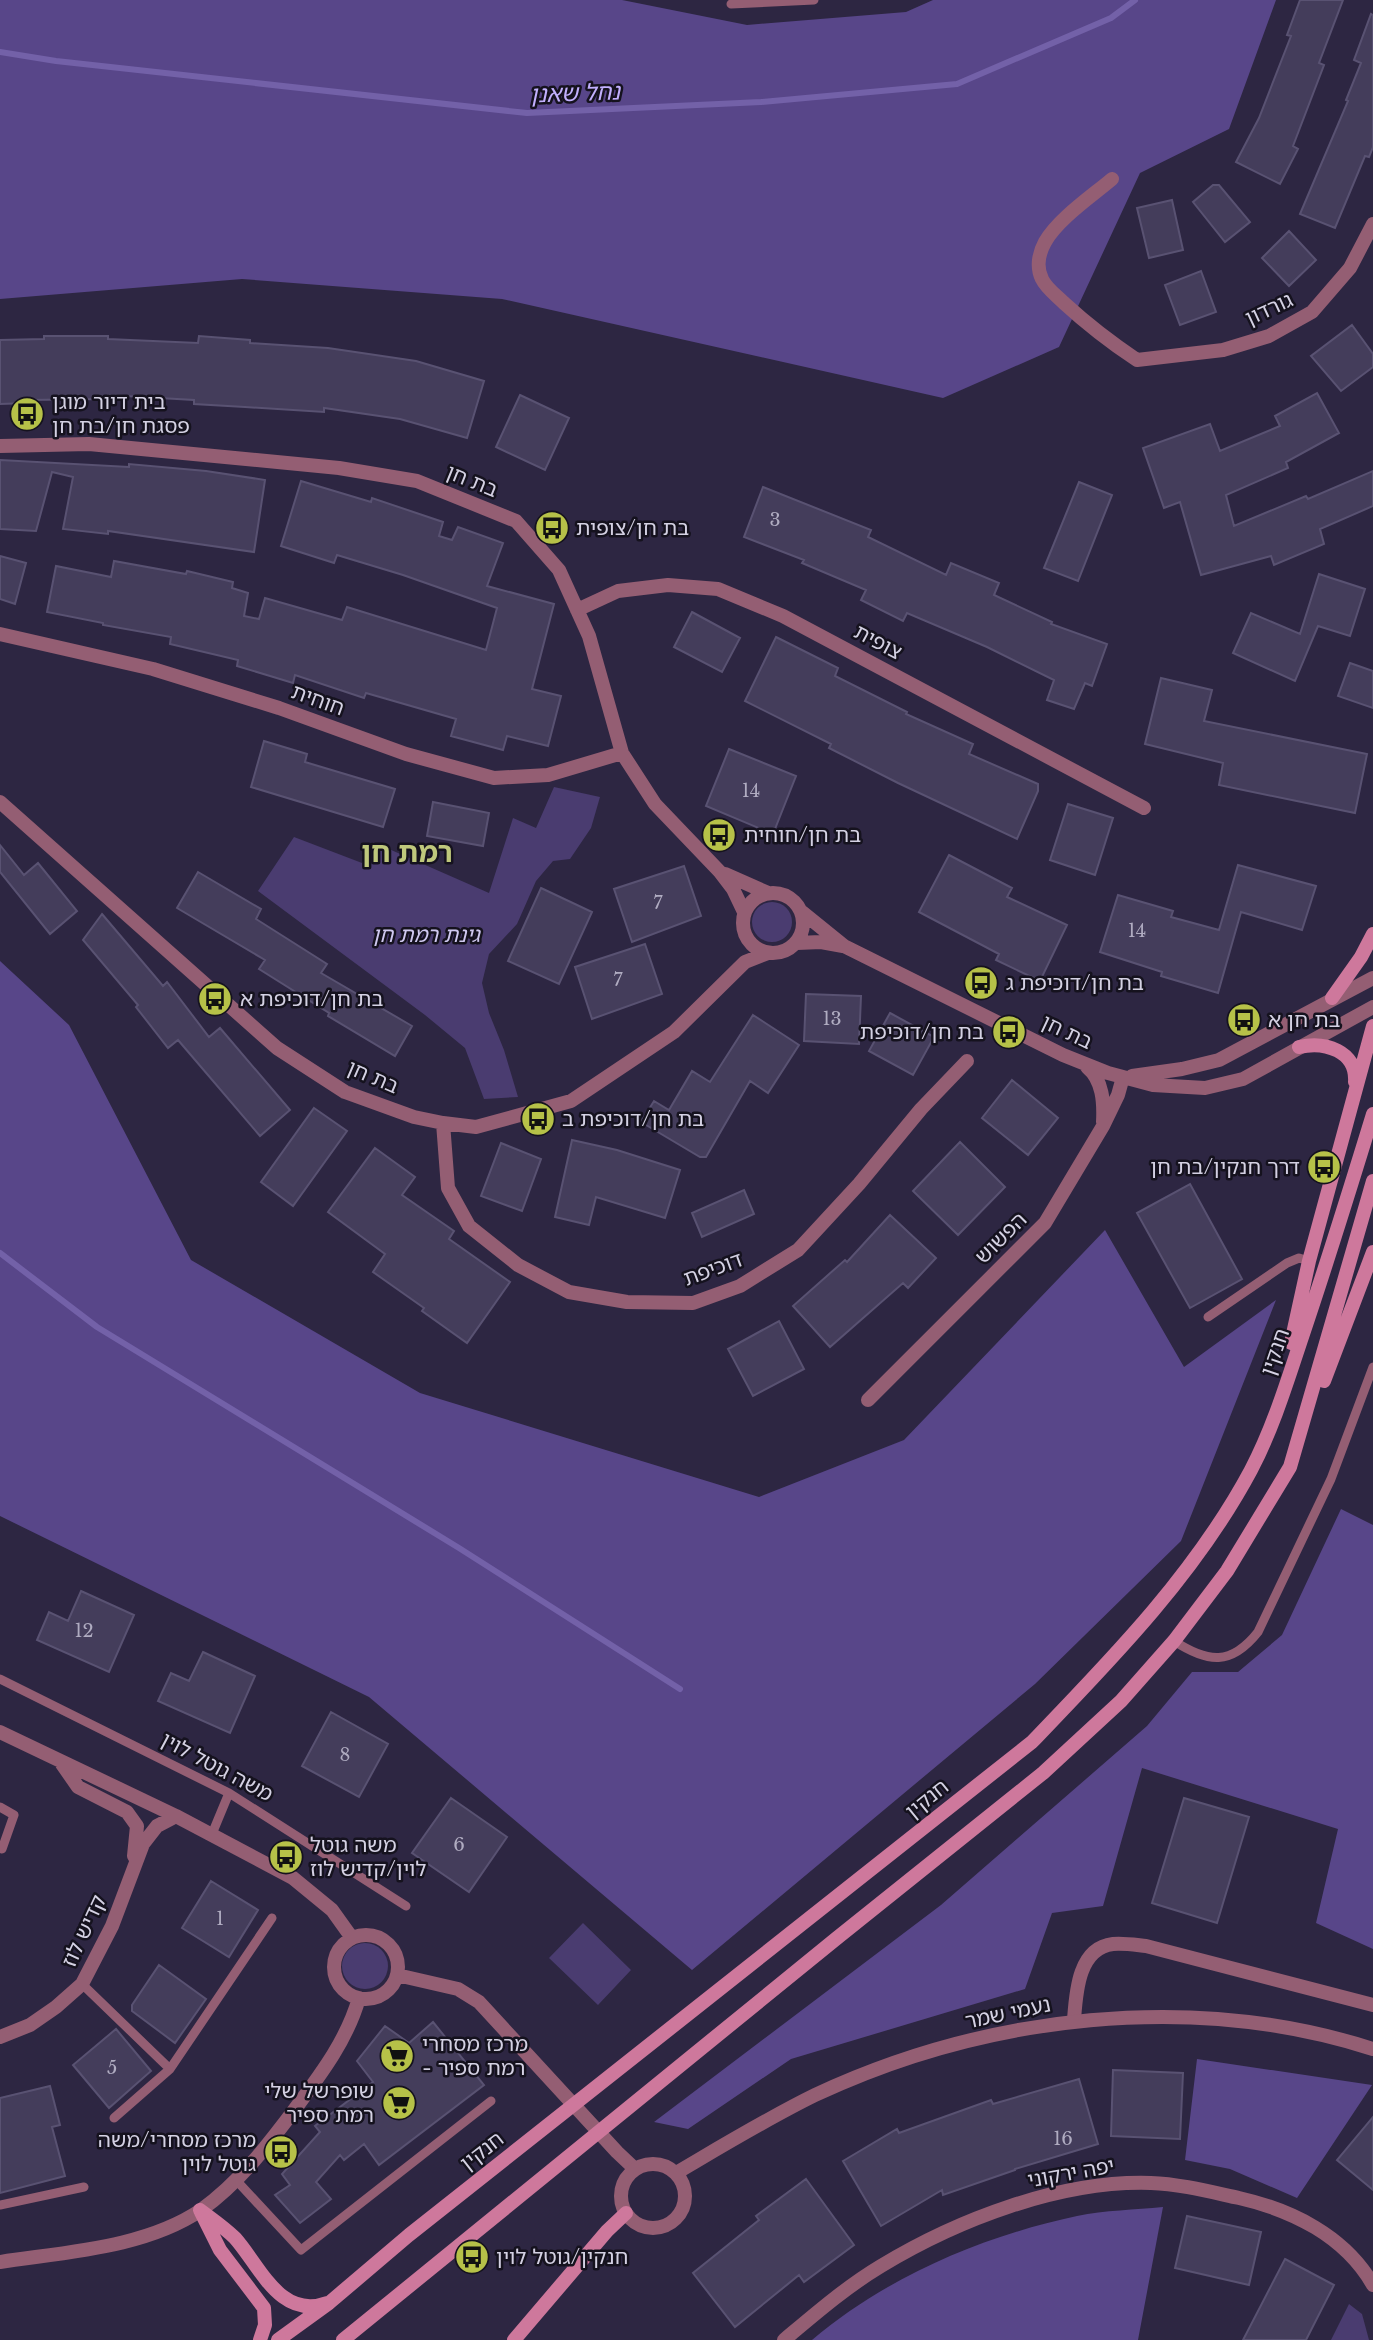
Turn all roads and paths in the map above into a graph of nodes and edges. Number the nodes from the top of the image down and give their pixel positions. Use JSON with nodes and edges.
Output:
{"nodes":[{"id":1,"x":814,"y":0,"type":"edge"},
{"id":2,"x":731,"y":4,"type":"dead end"},
{"id":3,"x":1112,"y":178,"type":"dead end"},
{"id":4,"x":1373,"y":224,"type":"edge"},
{"id":5,"x":0,"y":446,"type":"edge"},
{"id":6,"x":577,"y":610,"type":"junction"},
{"id":7,"x":0,"y":634,"type":"edge"},
{"id":8,"x":622,"y":753,"type":"junction"},
{"id":9,"x":0,"y":802,"type":"edge"},
{"id":10,"x":1144,"y":807,"type":"dead end"},
{"id":11,"x":720,"y":872,"type":"junction"},
{"id":12,"x":768,"y":893,"type":"junction"},
{"id":13,"x":744,"y":912,"type":"junction"},
{"id":14,"x":802,"y":912,"type":"junction"},
{"id":15,"x":744,"y":933,"type":"junction"},
{"id":16,"x":1373,"y":934,"type":"edge"},
{"id":17,"x":797,"y":943,"type":"junction"},
{"id":18,"x":845,"y":946,"type":"junction"},
{"id":19,"x":768,"y":953,"type":"junction"},
{"id":20,"x":737,"y":968,"type":"junction"},
{"id":21,"x":1373,"y":978,"type":"edge"},
{"id":22,"x":1332,"y":998,"type":"junction"},
{"id":23,"x":1373,"y":1007,"type":"edge"},
{"id":24,"x":1373,"y":1026,"type":"edge"},
{"id":25,"x":1299,"y":1047,"type":"junction"},
{"id":26,"x":967,"y":1060,"type":"dead end"},
{"id":27,"x":1083,"y":1064,"type":"junction"},
{"id":28,"x":1123,"y":1077,"type":"junction"},
{"id":29,"x":1355,"y":1095,"type":"junction"},
{"id":30,"x":1373,"y":1115,"type":"edge"},
{"id":31,"x":443,"y":1124,"type":"junction"},
{"id":32,"x":1102,"y":1126,"type":"junction"},
{"id":33,"x":1373,"y":1181,"type":"edge"},
{"id":34,"x":1373,"y":1252,"type":"edge"},
{"id":35,"x":1310,"y":1261,"type":"junction"},
{"id":36,"x":1208,"y":1317,"type":"dead end"},
{"id":37,"x":1373,"y":1367,"type":"edge"},
{"id":38,"x":868,"y":1400,"type":"dead end"},
{"id":39,"x":1275,"y":1416,"type":"junction"},
{"id":40,"x":1290,"y":1467,"type":"junction"},
{"id":41,"x":1174,"y":1641,"type":"junction"},
{"id":42,"x":0,"y":1679,"type":"edge"},
{"id":43,"x":0,"y":1732,"type":"edge"},
{"id":44,"x":61,"y":1761,"type":"junction"},
{"id":45,"x":229,"y":1793,"type":"junction"},
{"id":46,"x":0,"y":1807,"type":"edge"},
{"id":47,"x":176,"y":1816,"type":"junction"},
{"id":48,"x":212,"y":1834,"type":"junction"},
{"id":49,"x":2,"y":1850,"type":"edge"},
{"id":50,"x":133,"y":1871,"type":"junction"},
{"id":51,"x":406,"y":1906,"type":"dead end"},
{"id":52,"x":272,"y":1919,"type":"dead end"},
{"id":53,"x":352,"y":1938,"type":"junction"},
{"id":54,"x":397,"y":1975,"type":"junction"},
{"id":55,"x":82,"y":1984,"type":"junction"},
{"id":56,"x":359,"y":1998,"type":"junction"},
{"id":57,"x":1373,"y":2006,"type":"edge"},
{"id":58,"x":1074,"y":2020,"type":"junction"},
{"id":59,"x":0,"y":2037,"type":"edge"},
{"id":60,"x":1373,"y":2049,"type":"edge"},
{"id":61,"x":170,"y":2069,"type":"junction"},
{"id":62,"x":491,"y":2101,"type":"dead end"},
{"id":63,"x":114,"y":2118,"type":"dead end"},
{"id":64,"x":635,"y":2169,"type":"junction"},
{"id":65,"x":677,"y":2173,"type":"junction"},
{"id":66,"x":236,"y":2180,"type":"junction"},
{"id":67,"x":84,"y":2187,"type":"dead end"},
{"id":68,"x":0,"y":2205,"type":"edge"},
{"id":69,"x":200,"y":2210,"type":"junction"},
{"id":70,"x":626,"y":2213,"type":"junction"},
{"id":71,"x":0,"y":2262,"type":"edge"},
{"id":72,"x":1373,"y":2285,"type":"edge"},
{"id":73,"x":329,"y":2302,"type":"junction"},
{"id":74,"x":260,"y":2340,"type":"edge"},
{"id":75,"x":278,"y":2340,"type":"edge"},
{"id":76,"x":343,"y":2340,"type":"edge"},
{"id":77,"x":514,"y":2340,"type":"edge"},
{"id":78,"x":784,"y":2340,"type":"edge"}],
"edges":[{"from":1,"to":2,"type":"lane"},
{"from":3,"to":4,"type":"street","name":"גורדון"},
{"from":5,"to":6,"type":"street","name":"בת חן"},
{"from":6,"to":8,"type":"street","name":"בת חן"},
{"from":6,"to":10,"type":"street","name":"צופית"},
{"from":7,"to":8,"type":"street","name":"חוחית"},
{"from":8,"to":11,"type":"street","name":"בת חן"},
{"from":9,"to":31,"type":"street","name":"בת חן"},
{"from":11,"to":12,"type":"street","name":"בת חן"},
{"from":11,"to":13,"type":"street","name":"בת חן"},
{"from":12,"to":13,"type":"street"},
{"from":12,"to":14,"type":"street"},
{"from":13,"to":15,"type":"street"},
{"from":14,"to":17,"type":"street"},
{"from":14,"to":18,"type":"street","name":"בת חן"},
{"from":15,"to":19,"type":"street"},
{"from":15,"to":20,"type":"street"},
{"from":16,"to":22,"type":"main road"},
{"from":17,"to":18,"type":"street","name":"בת חן"},
{"from":17,"to":19,"type":"street"},
{"from":18,"to":27,"type":"street","name":"בת חן"},
{"from":19,"to":20,"type":"street","name":"בת חן"},
{"from":20,"to":31,"type":"street","name":"בת חן"},
{"from":21,"to":22,"type":"street","name":"בת חן"},
{"from":22,"to":28,"type":"street","name":"בת חן"},
{"from":23,"to":25,"type":"street","name":"בת חן"},
{"from":24,"to":29,"type":"main road"},
{"from":25,"to":28,"type":"street","name":"בת חן"},
{"from":25,"to":29,"type":"main road"},
{"from":26,"to":31,"type":"street","name":"דוכיפת"},
{"from":27,"to":28,"type":"street","name":"בת חן"},
{"from":27,"to":32,"type":"street"},
{"from":28,"to":32,"type":"street","name":"הפשוש"},
{"from":29,"to":35,"type":"main road"},
{"from":30,"to":39,"type":"main road","name":"חנקין"},
{"from":32,"to":38,"type":"street","name":"הפשוש"},
{"from":33,"to":40,"type":"main road"},
{"from":34,"to":40,"type":"main road"},
{"from":35,"to":36,"type":"lane"},
{"from":35,"to":39,"type":"main road"},
{"from":37,"to":41,"type":"lane"},
{"from":39,"to":73,"type":"main road","name":"חנקין"},
{"from":40,"to":41,"type":"main road"},
{"from":41,"to":76,"type":"main road"},
{"from":42,"to":45,"type":"lane","name":"משה גוטל לוין"},
{"from":43,"to":44,"type":"street"},
{"from":44,"to":47,"type":"street"},
{"from":44,"to":50,"type":"street"},
{"from":45,"to":48,"type":"lane"},
{"from":45,"to":51,"type":"lane","name":"משה גוטל לוין"},
{"from":46,"to":49,"type":"lane"},
{"from":47,"to":48,"type":"street"},
{"from":47,"to":50,"type":"street","name":"קדיש לוז"},
{"from":48,"to":53,"type":"street"},
{"from":50,"to":55,"type":"street","name":"קדיש לוז"},
{"from":52,"to":61,"type":"lane"},
{"from":53,"to":54,"type":"street"},
{"from":53,"to":56,"type":"street"},
{"from":54,"to":56,"type":"street"},
{"from":54,"to":64,"type":"street"},
{"from":55,"to":59,"type":"street","name":"קדיש לוז"},
{"from":55,"to":61,"type":"lane"},
{"from":56,"to":66,"type":"street"},
{"from":57,"to":58,"type":"street"},
{"from":58,"to":60,"type":"street","name":"נעמי שמר"},
{"from":58,"to":65,"type":"street","name":"נעמי שמר"},
{"from":61,"to":63,"type":"lane"},
{"from":62,"to":66,"type":"lane"},
{"from":64,"to":65,"type":"street"},
{"from":64,"to":70,"type":"street"},
{"from":65,"to":70,"type":"street"},
{"from":66,"to":69,"type":"street"},
{"from":67,"to":68,"type":"lane"},
{"from":69,"to":71,"type":"street"},
{"from":69,"to":73,"type":"main road"},
{"from":69,"to":74,"type":"main road"},
{"from":70,"to":77,"type":"main road"},
{"from":72,"to":78,"type":"street","name":"יפה ירקוני"},
{"from":73,"to":75,"type":"main road","name":"חנקין"}]}
